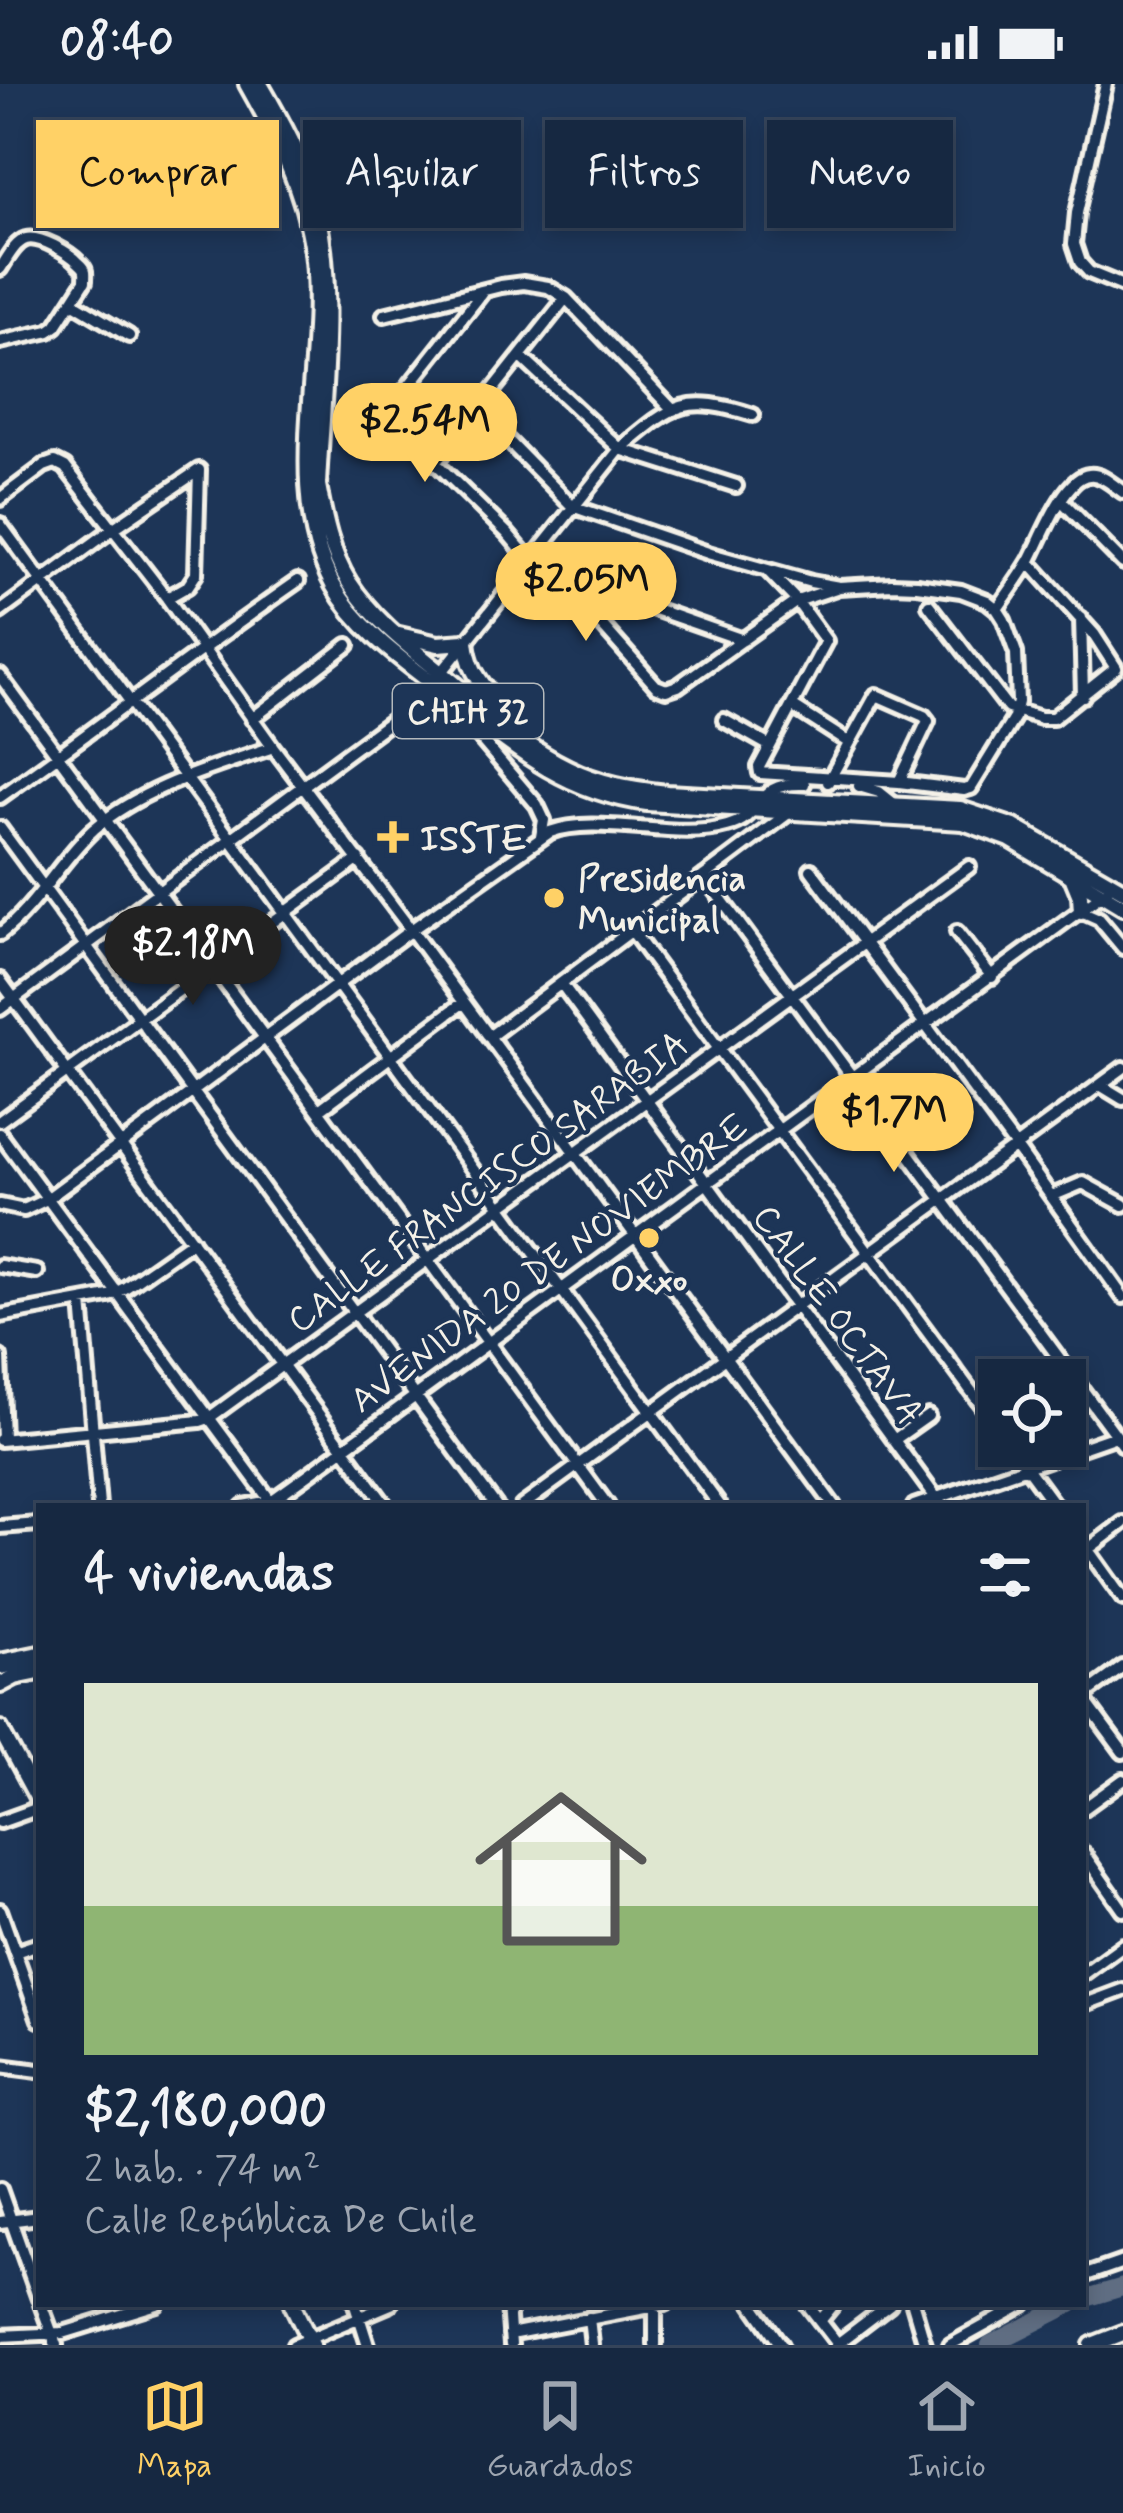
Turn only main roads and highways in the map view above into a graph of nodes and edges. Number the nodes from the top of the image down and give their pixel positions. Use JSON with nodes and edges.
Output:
{"nodes":[{"id":1,"x":247,"y":84,"type":"edge"},
{"id":2,"x":260,"y":84,"type":"edge"},
{"id":3,"x":394,"y":634,"type":"junction"},
{"id":4,"x":437,"y":678,"type":"junction"},
{"id":5,"x":508,"y":729,"type":"junction"},
{"id":6,"x":758,"y":803,"type":"junction"},
{"id":7,"x":1070,"y":874,"type":"junction"},
{"id":8,"x":1114,"y":890,"type":"edge"},
{"id":9,"x":1123,"y":907,"type":"edge"},
{"id":10,"x":1082,"y":910,"type":"road end"},
{"id":11,"x":36,"y":1659,"type":"edge"},
{"id":12,"x":0,"y":1666,"type":"edge"},
{"id":13,"x":36,"y":1673,"type":"edge"},
{"id":14,"x":0,"y":1685,"type":"edge"},
{"id":15,"x":0,"y":1729,"type":"edge"},
{"id":16,"x":36,"y":1798,"type":"edge"},
{"id":17,"x":293,"y":2307,"type":"edge"},
{"id":18,"x":1123,"y":2333,"type":"edge"},
{"id":19,"x":305,"y":2343,"type":"edge"},
{"id":20,"x":1092,"y":2345,"type":"edge"}],
"edges":[{"from":1,"to":4,"type":"main road","number":"CHIH 32"},
{"from":2,"to":3,"type":"main road","number":"CHIH 32"},
{"from":3,"to":4,"type":"main road","number":"CHIH 32"},
{"from":3,"to":5,"type":"main road"},
{"from":4,"to":5,"type":"main road","number":"CHIH 32"},
{"from":4,"to":6,"type":"main road","number":"CHIH 32"},
{"from":5,"to":6,"type":"main road","number":"CHIH 32"},
{"from":6,"to":7,"type":"main road","number":"CHIH 32"},
{"from":6,"to":8,"type":"main road","number":"CHIH 32"},
{"from":7,"to":8,"type":"main road","number":"CHIH 32"},
{"from":7,"to":10,"type":"main road"},
{"from":8,"to":9,"type":"main road","number":"CHIH 32"},
{"from":11,"to":12,"type":"main road"},
{"from":13,"to":14,"type":"main road"},
{"from":15,"to":16,"type":"main road"},
{"from":17,"to":19,"type":"main road"},
{"from":18,"to":20,"type":"main road"}]}
